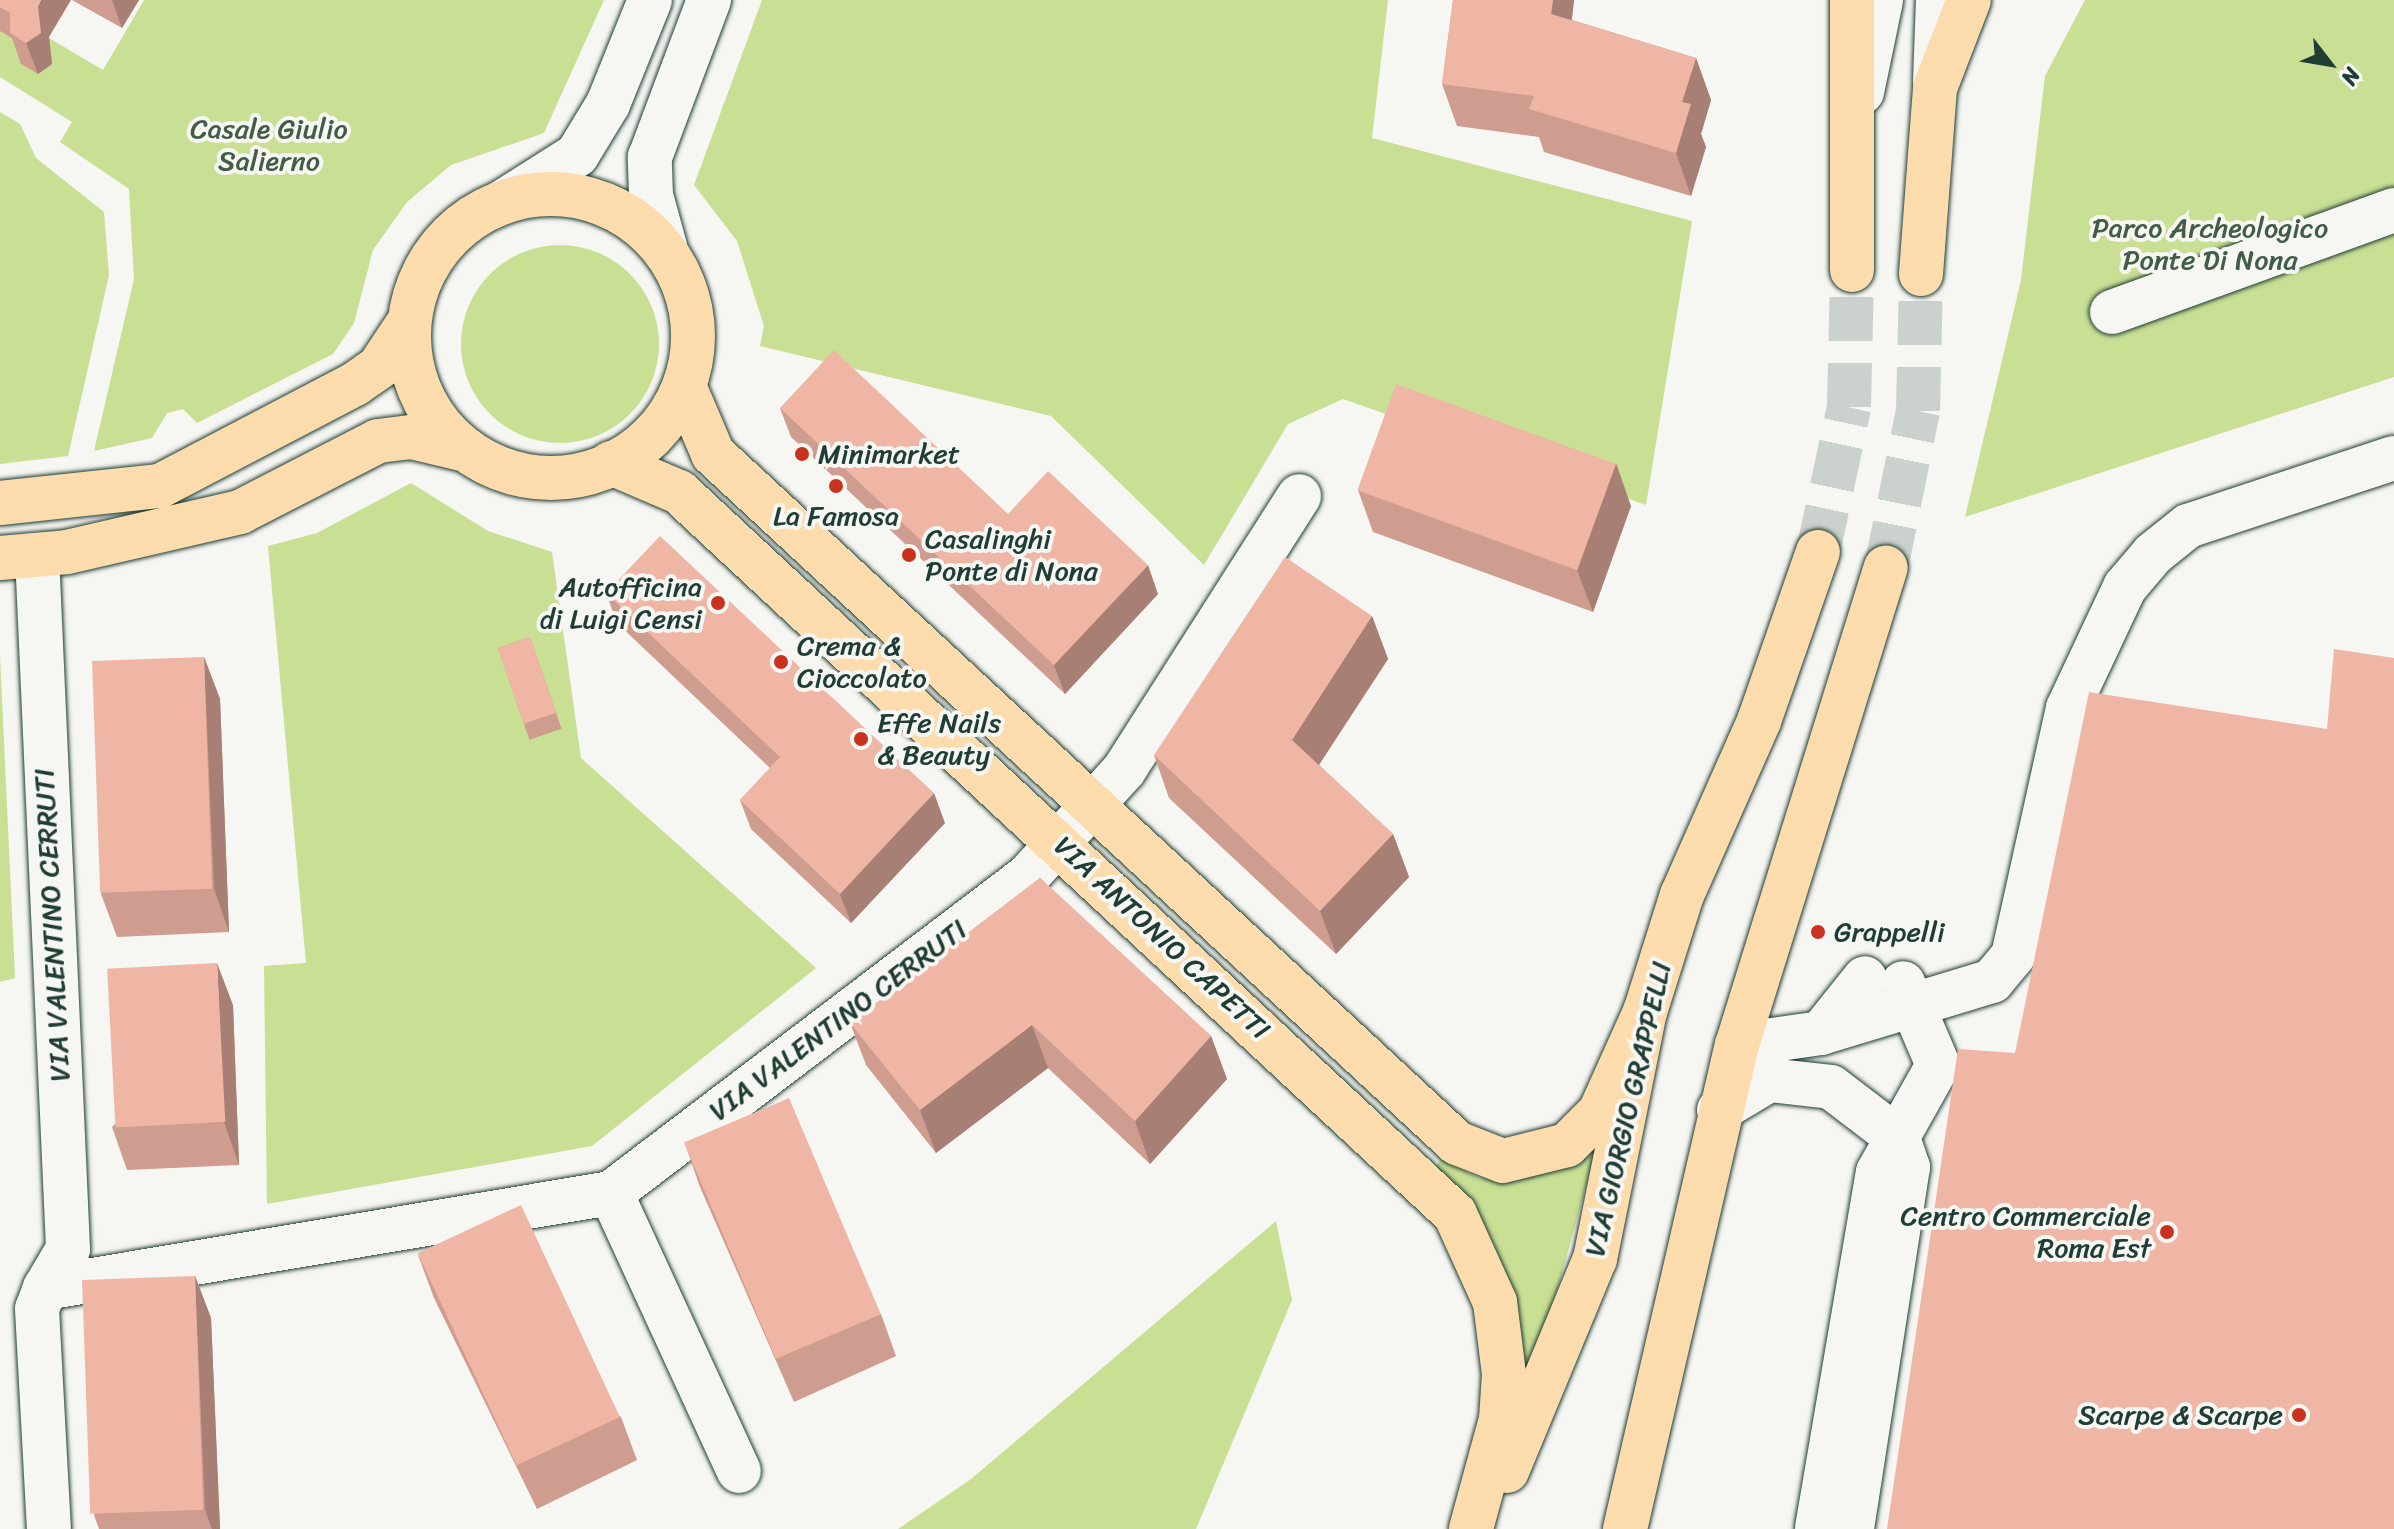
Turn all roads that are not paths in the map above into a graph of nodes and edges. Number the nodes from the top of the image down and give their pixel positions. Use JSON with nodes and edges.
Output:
{"nodes":[{"id":1,"x":650,"y":0,"type":"edge"},
{"id":2,"x":709,"y":0,"type":"edge"},
{"id":3,"x":1852,"y":0,"type":"edge"},
{"id":4,"x":1881,"y":0,"type":"edge"},
{"id":5,"x":1938,"y":0,"type":"edge"},
{"id":6,"x":1969,"y":0,"type":"edge"},
{"id":7,"x":1935,"y":88,"type":"junction"},
{"id":8,"x":1857,"y":116,"type":"junction"},
{"id":9,"x":501,"y":203,"type":"junction"},
{"id":10,"x":2394,"y":210,"type":"edge"},
{"id":11,"x":666,"y":250,"type":"junction"},
{"id":12,"x":1852,"y":270,"type":"tunnel mouth"},
{"id":13,"x":1921,"y":274,"type":"tunnel mouth"},
{"id":14,"x":2112,"y":312,"type":"dead end"},
{"id":15,"x":409,"y":322,"type":"junction"},
{"id":16,"x":687,"y":393,"type":"junction"},
{"id":17,"x":466,"y":450,"type":"junction"},
{"id":18,"x":2394,"y":458,"type":"edge"},
{"id":19,"x":611,"y":463,"type":"junction"},
{"id":20,"x":1299,"y":496,"type":"dead end"},
{"id":21,"x":0,"y":503,"type":"edge"},
{"id":22,"x":1818,"y":552,"type":"tunnel mouth"},
{"id":23,"x":19,"y":556,"type":"edge"},
{"id":24,"x":1886,"y":568,"type":"tunnel mouth"},
{"id":25,"x":1093,"y":805,"type":"junction"},
{"id":26,"x":1059,"y":841,"type":"junction"},
{"id":27,"x":1893,"y":989,"type":"junction"},
{"id":28,"x":1645,"y":1012,"type":"junction"},
{"id":29,"x":1737,"y":1045,"type":"junction"},
{"id":30,"x":1719,"y":1110,"type":"junction"},
{"id":31,"x":1898,"y":1138,"type":"junction"},
{"id":32,"x":611,"y":1193,"type":"junction"},
{"id":33,"x":45,"y":1288,"type":"junction"},
{"id":34,"x":739,"y":1471,"type":"dead end"},
{"id":35,"x":1634,"y":1516,"type":"edge"},
{"id":36,"x":1817,"y":1528,"type":"edge"},
{"id":37,"x":49,"y":1529,"type":"edge"},
{"id":38,"x":1471,"y":1529,"type":"edge"},
{"id":39,"x":1481,"y":1529,"type":"edge"},
{"id":40,"x":1852,"y":1529,"type":"edge"}],
"edges":[{"from":1,"to":9,"type":"street"},
{"from":2,"to":11,"type":"street"},
{"from":3,"to":8,"type":"main road"},
{"from":4,"to":8,"type":"street"},
{"from":5,"to":7,"type":"street"},
{"from":6,"to":7,"type":"main road"},
{"from":7,"to":13,"type":"main road"},
{"from":8,"to":12,"type":"main road"},
{"from":9,"to":11,"type":"main road"},
{"from":9,"to":15,"type":"main road"},
{"from":10,"to":14,"type":"street"},
{"from":11,"to":16,"type":"main road"},
{"from":15,"to":17,"type":"main road"},
{"from":15,"to":21,"type":"main road"},
{"from":16,"to":19,"type":"main road"},
{"from":16,"to":25,"type":"main road","name":"VIA ANTONIO CAPETTI"},
{"from":17,"to":19,"type":"main road"},
{"from":17,"to":23,"type":"main road"},
{"from":18,"to":27,"type":"street"},
{"from":19,"to":26,"type":"main road","name":"VIA ANTONIO CAPETTI"},
{"from":20,"to":25,"type":"street","name":"VIA ANTONIO CAPETTI"},
{"from":22,"to":28,"type":"main road","name":"VIA GIORGIO GRAPPELLI"},
{"from":23,"to":33,"type":"street","name":"VIA VALENTINO CERRUTI"},
{"from":24,"to":29,"type":"main road"},
{"from":25,"to":26,"type":"street","name":"VIA VALENTINO CERRUTI"},
{"from":25,"to":28,"type":"main road","name":"VIA ANTONIO CAPETTI"},
{"from":26,"to":32,"type":"street","name":"VIA VALENTINO CERRUTI"},
{"from":26,"to":38,"type":"main road","name":"VIA ANTONIO CAPETTI"},
{"from":27,"to":29,"type":"street"},
{"from":27,"to":31,"type":"street"},
{"from":28,"to":39,"type":"main road","name":"VIA GIORGIO GRAPPELLI"},
{"from":29,"to":30,"type":"main road"},
{"from":30,"to":31,"type":"street"},
{"from":30,"to":35,"type":"main road"},
{"from":31,"to":36,"type":"street"},
{"from":31,"to":40,"type":"street"},
{"from":32,"to":33,"type":"street","name":"VIA VALENTINO CERRUTI"},
{"from":32,"to":34,"type":"street"},
{"from":33,"to":37,"type":"street","name":"VIA VALENTINO CERRUTI"}]}
